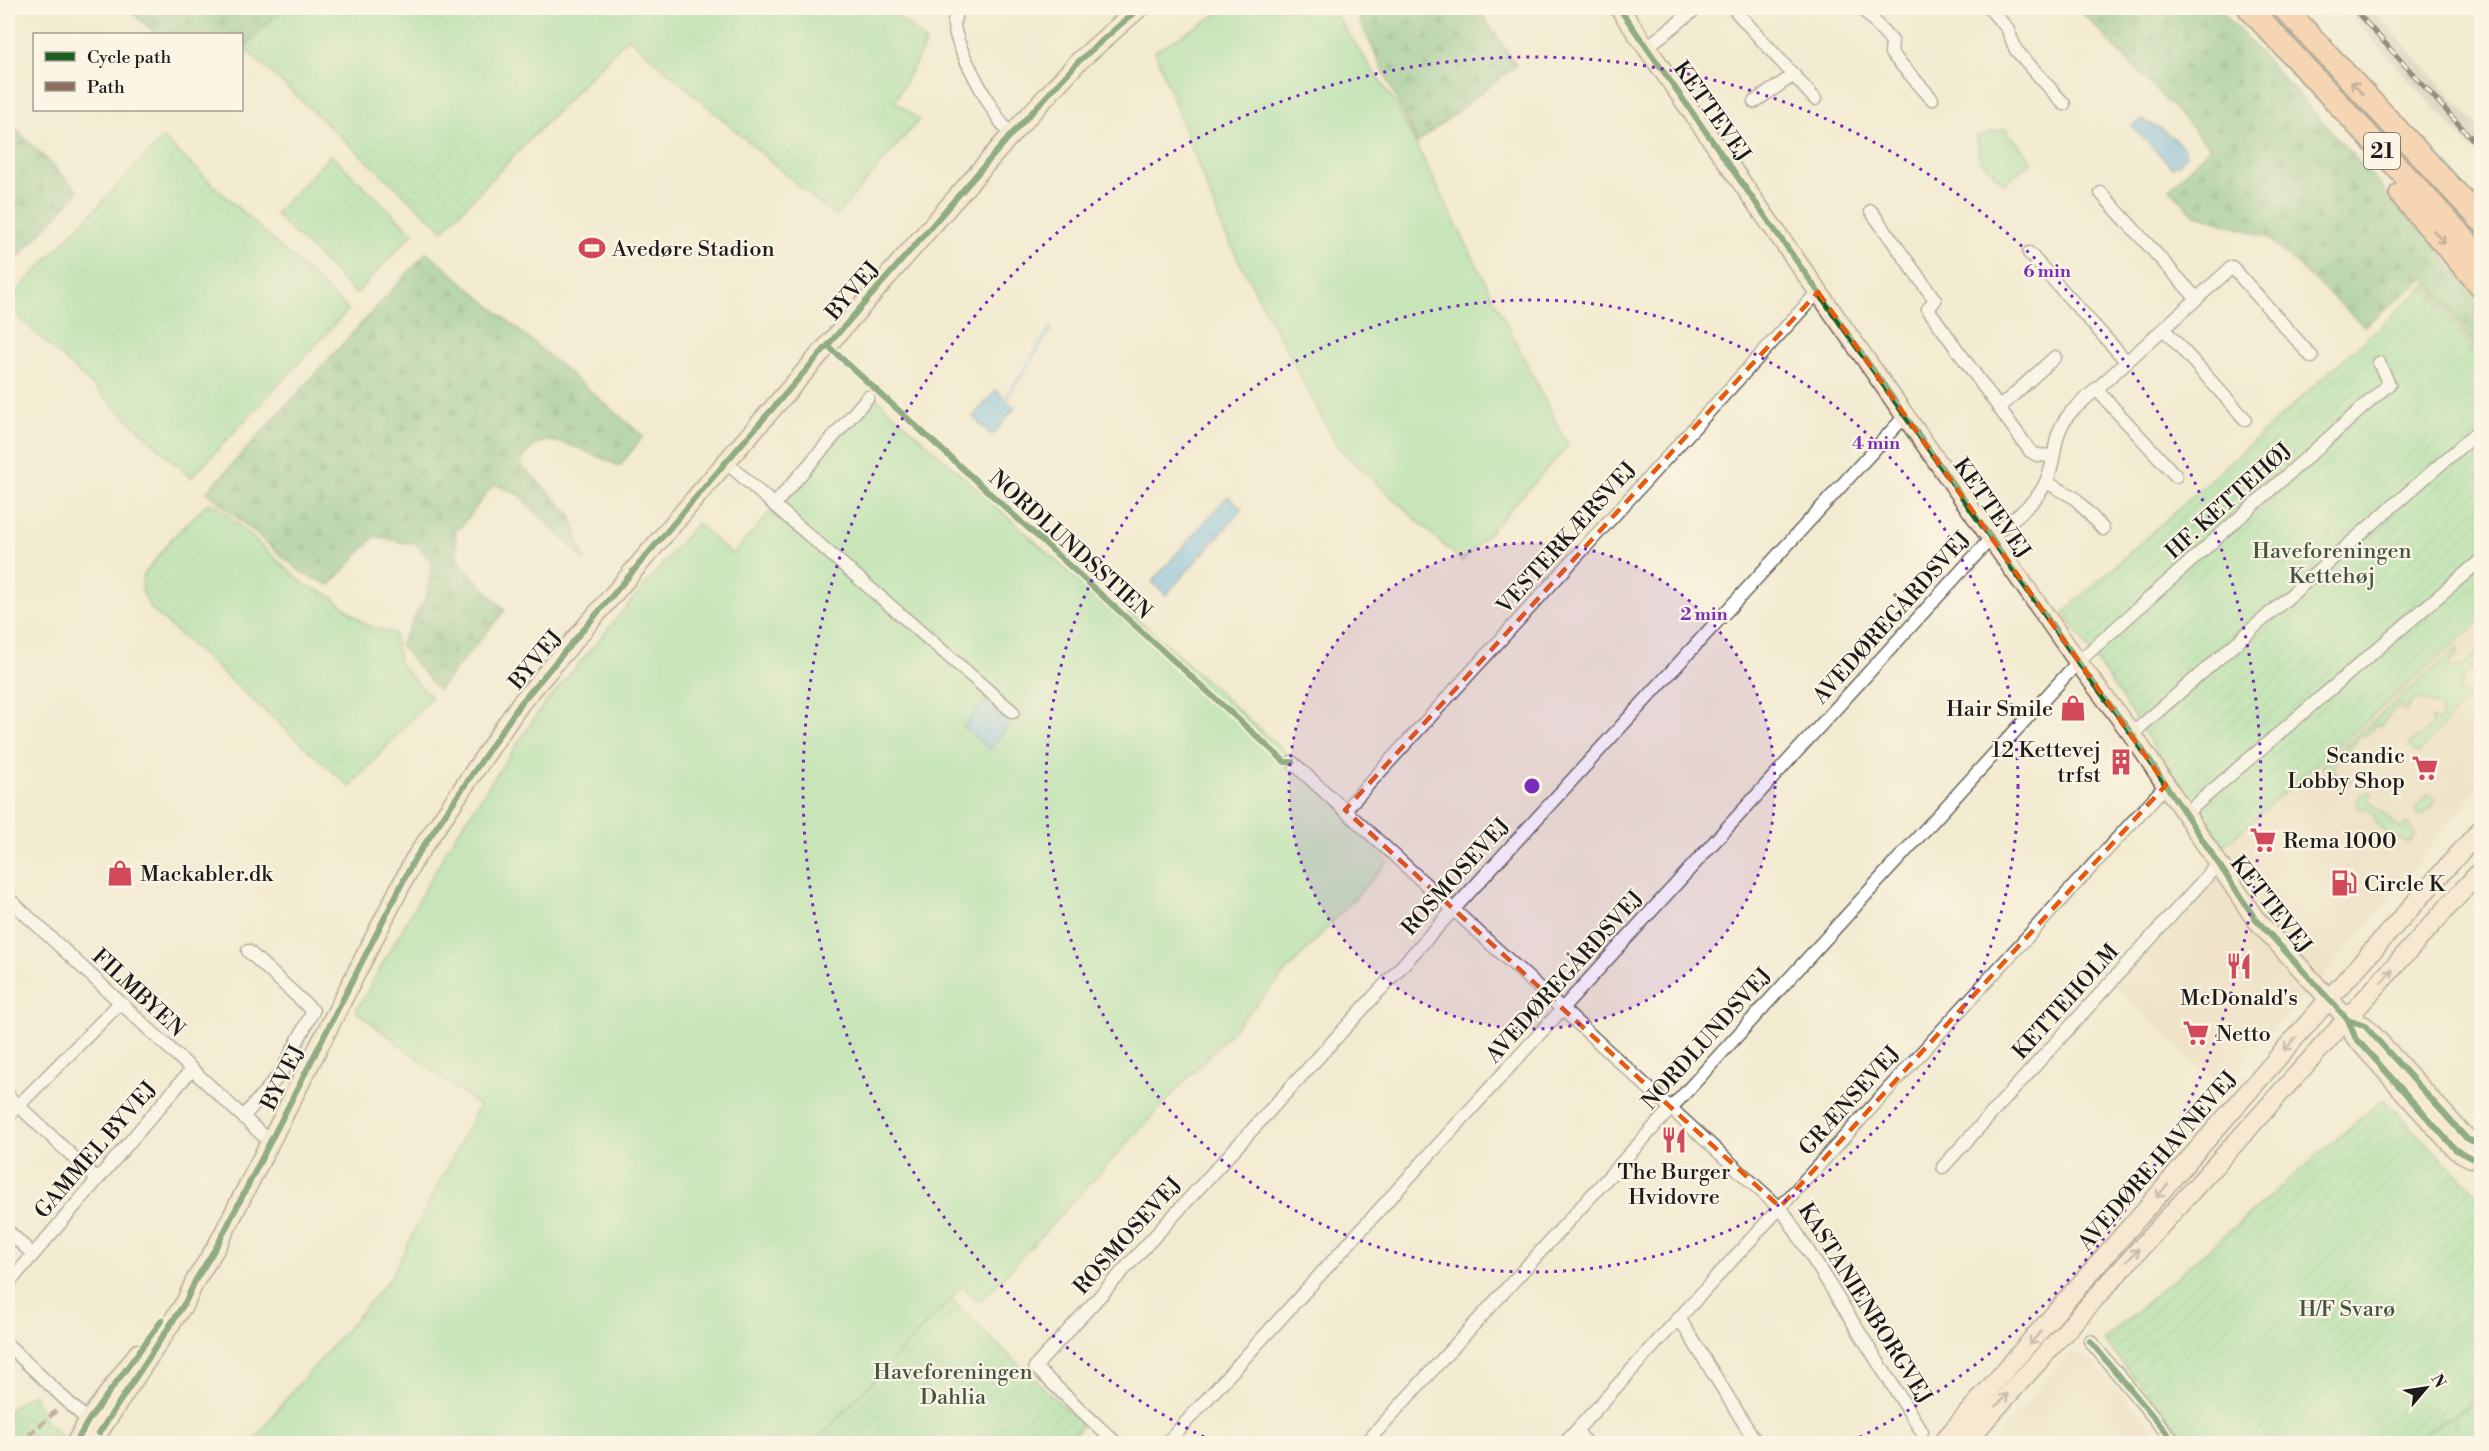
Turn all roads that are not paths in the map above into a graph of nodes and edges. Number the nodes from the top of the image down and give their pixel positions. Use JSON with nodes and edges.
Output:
{"nodes":[{"id":1,"x":958,"y":8,"type":"edge"},
{"id":2,"x":1139,"y":8,"type":"edge"},
{"id":3,"x":1619,"y":8,"type":"edge"},
{"id":4,"x":1697,"y":8,"type":"edge"},
{"id":5,"x":1733,"y":8,"type":"edge"},
{"id":6,"x":1862,"y":8,"type":"edge"},
{"id":7,"x":1989,"y":8,"type":"edge"},
{"id":8,"x":2249,"y":8,"type":"edge"},
{"id":9,"x":2284,"y":8,"type":"edge"},
{"id":10,"x":2283,"y":44,"type":"junction"},
{"id":11,"x":1647,"y":47,"type":"junction"},
{"id":12,"x":1794,"y":75,"type":"junction"},
{"id":13,"x":1815,"y":99,"type":"dead end"},
{"id":14,"x":1932,"y":99,"type":"dead end"},
{"id":15,"x":1754,"y":102,"type":"dead end"},
{"id":16,"x":2064,"y":104,"type":"dead end"},
{"id":17,"x":2396,"y":131,"type":"junction"},
{"id":18,"x":1011,"y":135,"type":"junction"},
{"id":19,"x":2102,"y":194,"type":"dead end"},
{"id":20,"x":2481,"y":201,"type":"edge"},
{"id":21,"x":1871,"y":211,"type":"dead end"},
{"id":22,"x":2481,"y":221,"type":"edge"},
{"id":23,"x":2029,"y":253,"type":"dead end"},
{"id":24,"x":2481,"y":258,"type":"edge"},
{"id":25,"x":2481,"y":287,"type":"edge"},
{"id":26,"x":1818,"y":292,"type":"junction"},
{"id":27,"x":2197,"y":299,"type":"junction"},
{"id":28,"x":2164,"y":329,"type":"junction"},
{"id":29,"x":2055,"y":357,"type":"dead end"},
{"id":30,"x":2312,"y":357,"type":"dead end"},
{"id":31,"x":2127,"y":362,"type":"junction"},
{"id":32,"x":2379,"y":363,"type":"dead end"},
{"id":33,"x":2096,"y":389,"type":"junction"},
{"id":34,"x":868,"y":397,"type":"dead end"},
{"id":35,"x":1999,"y":408,"type":"junction"},
{"id":36,"x":1906,"y":415,"type":"junction"},
{"id":37,"x":2245,"y":419,"type":"dead end"},
{"id":38,"x":2481,"y":428,"type":"edge"},
{"id":39,"x":2052,"y":456,"type":"junction"},
{"id":40,"x":726,"y":462,"type":"junction"},
{"id":41,"x":2176,"y":476,"type":"dead end"},
{"id":42,"x":2046,"y":482,"type":"junction"},
{"id":43,"x":774,"y":505,"type":"junction"},
{"id":44,"x":2103,"y":529,"type":"dead end"},
{"id":45,"x":1992,"y":537,"type":"junction"},
{"id":46,"x":2481,"y":559,"type":"edge"},
{"id":47,"x":2078,"y":662,"type":"junction"},
{"id":48,"x":1013,"y":712,"type":"dead end"},
{"id":49,"x":2132,"y":734,"type":"junction"},
{"id":50,"x":1292,"y":762,"type":"dead end"},
{"id":51,"x":2166,"y":785,"type":"junction"},
{"id":52,"x":1345,"y":810,"type":"junction"},
{"id":53,"x":2185,"y":814,"type":"junction"},
{"id":54,"x":2481,"y":828,"type":"edge"},
{"id":55,"x":2218,"y":864,"type":"junction"},
{"id":56,"x":2481,"y":869,"type":"edge"},
{"id":57,"x":8,"y":898,"type":"edge"},
{"id":58,"x":1453,"y":910,"type":"junction"},
{"id":59,"x":248,"y":951,"type":"dead end"},
{"id":60,"x":2329,"y":999,"type":"junction"},
{"id":61,"x":120,"y":1003,"type":"junction"},
{"id":62,"x":1562,"y":1009,"type":"junction"},
{"id":63,"x":2348,"y":1020,"type":"junction"},
{"id":64,"x":192,"y":1069,"type":"junction"},
{"id":65,"x":8,"y":1096,"type":"edge"},
{"id":66,"x":18,"y":1106,"type":"junction"},
{"id":67,"x":1671,"y":1108,"type":"junction"},
{"id":68,"x":8,"y":1116,"type":"edge"},
{"id":69,"x":243,"y":1117,"type":"junction"},
{"id":70,"x":270,"y":1142,"type":"junction"},
{"id":71,"x":2481,"y":1144,"type":"edge"},
{"id":72,"x":2481,"y":1160,"type":"edge"},
{"id":73,"x":1943,"y":1167,"type":"dead end"},
{"id":74,"x":97,"y":1179,"type":"junction"},
{"id":75,"x":1780,"y":1207,"type":"junction"},
{"id":76,"x":8,"y":1231,"type":"edge"},
{"id":77,"x":27,"y":1249,"type":"dead end"},
{"id":78,"x":8,"y":1284,"type":"edge"},
{"id":79,"x":1679,"y":1318,"type":"junction"},
{"id":80,"x":2090,"y":1341,"type":"dead end"},
{"id":81,"x":8,"y":1345,"type":"edge"},
{"id":82,"x":1577,"y":1430,"type":"junction"},
{"id":83,"x":1922,"y":1432,"type":"dead end"},
{"id":84,"x":97,"y":1435,"type":"edge"},
{"id":85,"x":75,"y":1443,"type":"edge"},
{"id":86,"x":1118,"y":1443,"type":"edge"},
{"id":87,"x":1166,"y":1443,"type":"edge"},
{"id":88,"x":1365,"y":1443,"type":"edge"},
{"id":89,"x":1564,"y":1443,"type":"edge"},
{"id":90,"x":1586,"y":1443,"type":"edge"},
{"id":91,"x":1757,"y":1443,"type":"edge"},
{"id":92,"x":1941,"y":1443,"type":"edge"},
{"id":93,"x":1964,"y":1443,"type":"edge"},
{"id":94,"x":2176,"y":1443,"type":"edge"}],
"edges":[{"from":1,"to":18,"type":"street"},
{"from":2,"to":18,"type":"street","name":"BYVEJ"},
{"from":3,"to":11,"type":"street","name":"KETTEVEJ"},
{"from":4,"to":11,"type":"street"},
{"from":5,"to":12,"type":"street"},
{"from":6,"to":14,"type":"street"},
{"from":7,"to":16,"type":"street"},
{"from":8,"to":10,"type":"highway","number":"21"},
{"from":17,"to":9,"type":"highway","number":"21","one_way":true},
{"from":10,"to":24,"type":"highway","number":"21"},
{"from":10,"to":25,"type":"highway","one_way":true},
{"from":11,"to":26,"type":"street","name":"KETTEVEJ"},
{"from":12,"to":13,"type":"street"},
{"from":12,"to":15,"type":"street"},
{"from":17,"to":20,"type":"highway"},
{"from":17,"to":22,"type":"highway","number":"21"},
{"from":18,"to":40,"type":"street","name":"BYVEJ"},
{"from":19,"to":27,"type":"street"},
{"from":21,"to":35,"type":"street"},
{"from":23,"to":31,"type":"street"},
{"from":26,"to":36,"type":"street","name":"KETTEVEJ"},
{"from":26,"to":52,"type":"street","name":"VESTERKÆRSVEJ"},
{"from":27,"to":28,"type":"street"},
{"from":27,"to":30,"type":"street"},
{"from":28,"to":31,"type":"street"},
{"from":28,"to":37,"type":"street"},
{"from":29,"to":35,"type":"street"},
{"from":31,"to":33,"type":"street"},
{"from":32,"to":47,"type":"street","name":"HF. KETTEHØJ"},
{"from":33,"to":39,"type":"street"},
{"from":33,"to":41,"type":"street"},
{"from":34,"to":43,"type":"street"},
{"from":35,"to":39,"type":"street"},
{"from":36,"to":45,"type":"street","name":"KETTEVEJ"},
{"from":36,"to":58,"type":"street","name":"ROSMOSEVEJ"},
{"from":38,"to":49,"type":"street"},
{"from":39,"to":42,"type":"street"},
{"from":40,"to":43,"type":"street"},
{"from":40,"to":70,"type":"street","name":"BYVEJ"},
{"from":42,"to":44,"type":"street"},
{"from":42,"to":45,"type":"street","name":"AVEDØREGÅRDSVEJ"},
{"from":43,"to":48,"type":"street"},
{"from":45,"to":47,"type":"street","name":"KETTEVEJ"},
{"from":45,"to":62,"type":"street","name":"AVEDØREGÅRDSVEJ"},
{"from":46,"to":53,"type":"street"},
{"from":47,"to":49,"type":"street","name":"KETTEVEJ"},
{"from":47,"to":67,"type":"street","name":"NORDLUNDSVEJ"},
{"from":49,"to":51,"type":"street","name":"KETTEVEJ"},
{"from":50,"to":52,"type":"street","name":"KASTANIENBORGVEJ"},
{"from":51,"to":53,"type":"street","name":"KETTEVEJ"},
{"from":51,"to":75,"type":"street","name":"GRÆNSEVEJ"},
{"from":52,"to":58,"type":"street","name":"KASTANIENBORGVEJ"},
{"from":53,"to":55,"type":"street","name":"KETTEVEJ"},
{"from":54,"to":60,"type":"street","name":"AVEDØRE HAVNEVEJ"},
{"from":55,"to":60,"type":"street","name":"KETTEVEJ"},
{"from":55,"to":73,"type":"street","name":"KETTEHOLM"},
{"from":63,"to":56,"type":"street","name":"AVEDØRE HAVNEVEJ","one_way":true},
{"from":57,"to":61,"type":"street","name":"FILMBYEN"},
{"from":58,"to":62,"type":"street","name":"KASTANIENBORGVEJ"},
{"from":58,"to":86,"type":"street","name":"ROSMOSEVEJ"},
{"from":59,"to":69,"type":"street"},
{"from":60,"to":63,"type":"street","name":"KETTEVEJ"},
{"from":60,"to":92,"type":"street","name":"AVEDØRE HAVNEVEJ","one_way":true},
{"from":61,"to":64,"type":"street","name":"FILMBYEN"},
{"from":61,"to":66,"type":"street"},
{"from":62,"to":67,"type":"street","name":"KASTANIENBORGVEJ"},
{"from":62,"to":87,"type":"street","name":"AVEDØREGÅRDSVEJ"},
{"from":63,"to":71,"type":"street"},
{"from":63,"to":72,"type":"street"},
{"from":93,"to":63,"type":"street","name":"AVEDØRE HAVNEVEJ","one_way":true},
{"from":64,"to":69,"type":"street","name":"FILMBYEN"},
{"from":64,"to":74,"type":"street","name":"GAMMEL BYVEJ"},
{"from":65,"to":66,"type":"street"},
{"from":66,"to":68,"type":"street"},
{"from":66,"to":74,"type":"street"},
{"from":67,"to":75,"type":"street","name":"KASTANIENBORGVEJ"},
{"from":67,"to":88,"type":"street","name":"NORDLUNDSVEJ"},
{"from":69,"to":70,"type":"street","name":"FILMBYEN"},
{"from":70,"to":84,"type":"street","name":"BYVEJ"},
{"from":74,"to":78,"type":"street","name":"GAMMEL BYVEJ"},
{"from":75,"to":79,"type":"street","name":"GRÆNSEVEJ"},
{"from":75,"to":83,"type":"street","name":"KASTANIENBORGVEJ"},
{"from":76,"to":77,"type":"street"},
{"from":79,"to":82,"type":"street","name":"GRÆNSEVEJ"},
{"from":79,"to":91,"type":"street"},
{"from":80,"to":94,"type":"street"},
{"from":81,"to":84,"type":"street"},
{"from":82,"to":89,"type":"street","name":"GRÆNSEVEJ"},
{"from":82,"to":90,"type":"street"},
{"from":84,"to":85,"type":"street","name":"BYVEJ"}]}
